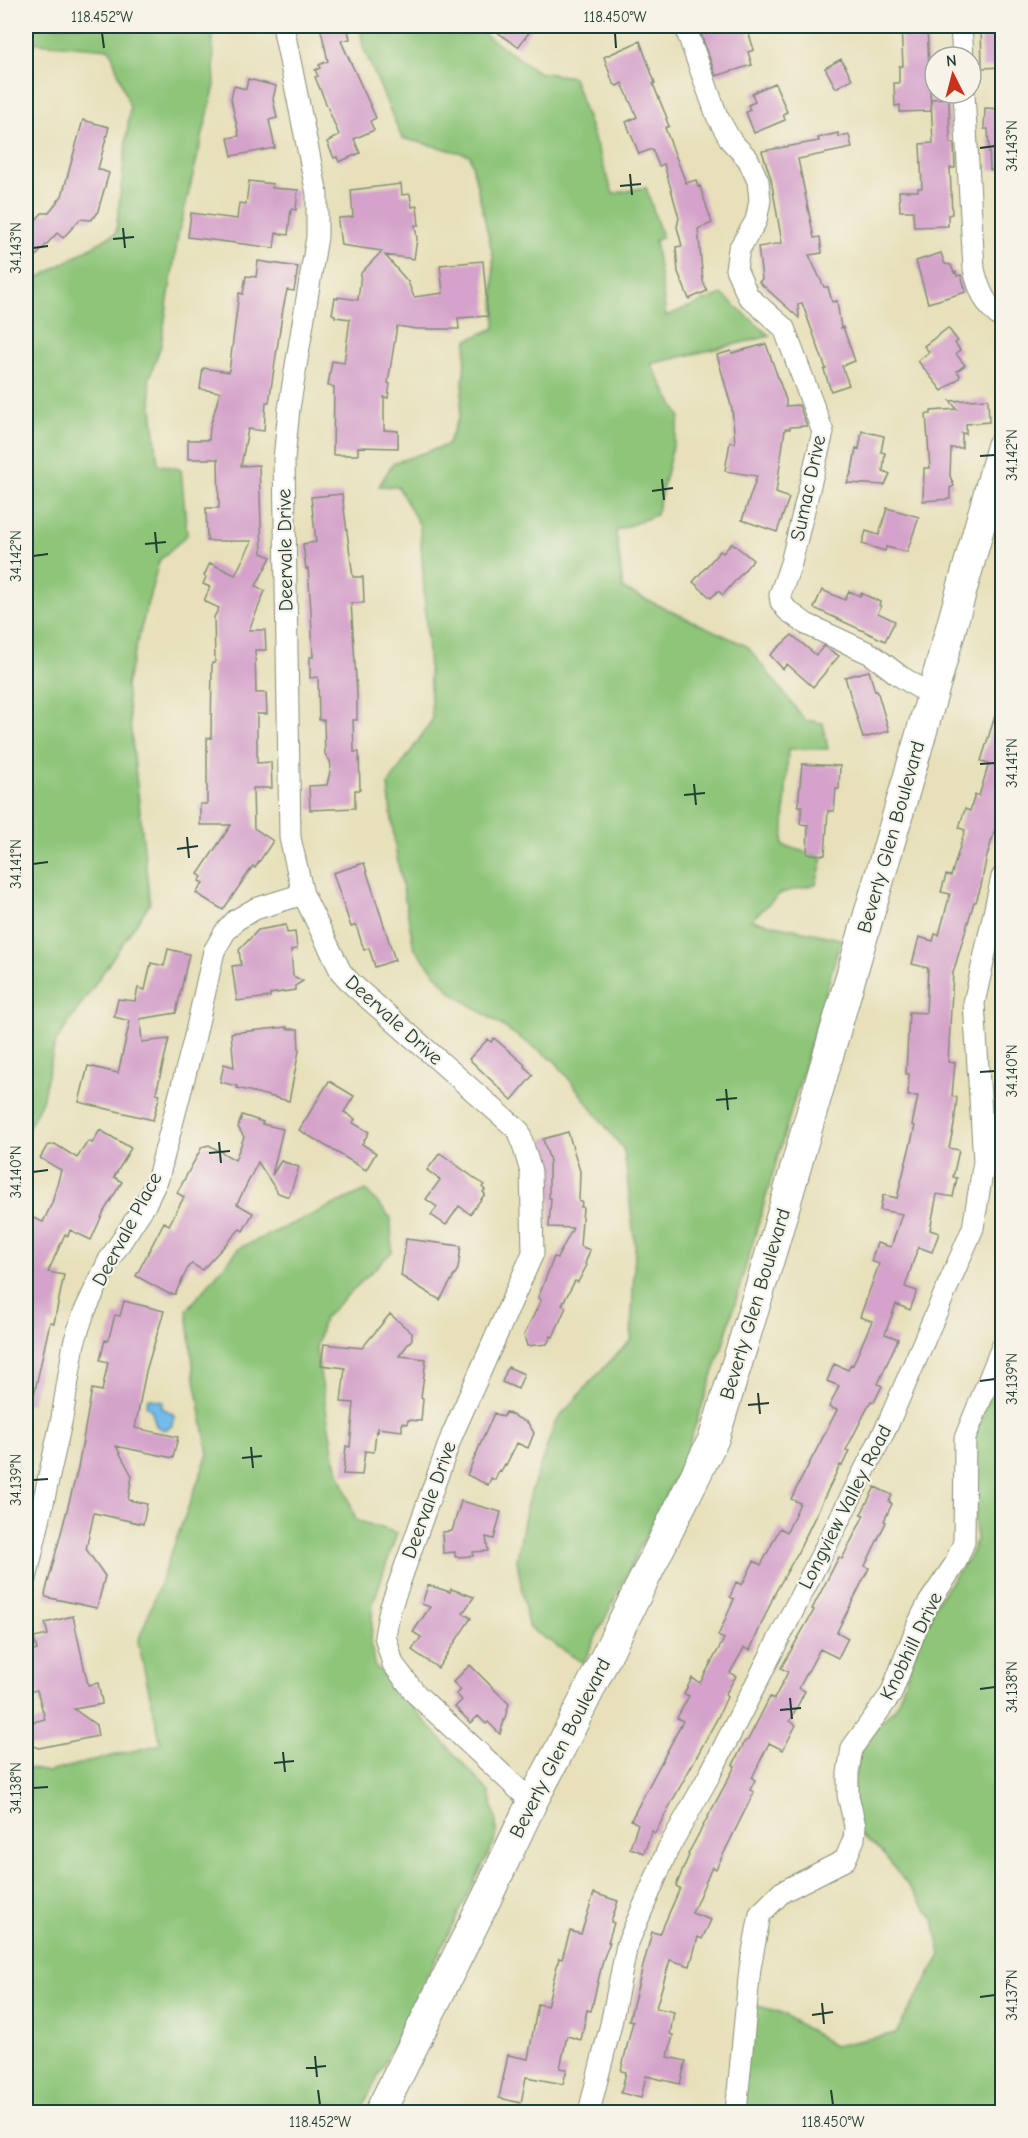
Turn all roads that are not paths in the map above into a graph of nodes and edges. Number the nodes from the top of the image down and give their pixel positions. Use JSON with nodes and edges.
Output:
{"nodes":[{"id":1,"x":283,"y":26,"type":"edge"},
{"id":2,"x":685,"y":26,"type":"edge"},
{"id":3,"x":961,"y":26,"type":"edge"},
{"id":4,"x":962,"y":45,"type":"edge"},
{"id":5,"x":965,"y":105,"type":"edge"},
{"id":6,"x":1002,"y":318,"type":"edge"},
{"id":7,"x":1002,"y":446,"type":"edge"},
{"id":8,"x":933,"y":696,"type":"junction"},
{"id":9,"x":1002,"y":877,"type":"edge"},
{"id":10,"x":303,"y":894,"type":"junction"},
{"id":11,"x":1002,"y":1347,"type":"edge"},
{"id":12,"x":26,"y":1579,"type":"edge"},
{"id":13,"x":532,"y":1802,"type":"junction"},
{"id":14,"x":380,"y":2112,"type":"edge"},
{"id":15,"x":589,"y":2112,"type":"edge"},
{"id":16,"x":736,"y":2112,"type":"edge"}],
"edges":[{"from":1,"to":10,"type":"street","name":"Deervale Drive"},
{"from":2,"to":8,"type":"street","name":"Sumac Drive"},
{"from":3,"to":4,"type":"street"},
{"from":5,"to":6,"type":"street"},
{"from":7,"to":8,"type":"main road","name":"Beverly Glen Boulevard"},
{"from":8,"to":13,"type":"main road","name":"Beverly Glen Boulevard"},
{"from":9,"to":15,"type":"street","name":"Longview Valley Road"},
{"from":10,"to":12,"type":"street","name":"Deervale Place"},
{"from":10,"to":13,"type":"street","name":"Deervale Drive"},
{"from":11,"to":16,"type":"street","name":"Knobhill Drive"},
{"from":13,"to":14,"type":"main road","name":"Beverly Glen Boulevard"}]}
